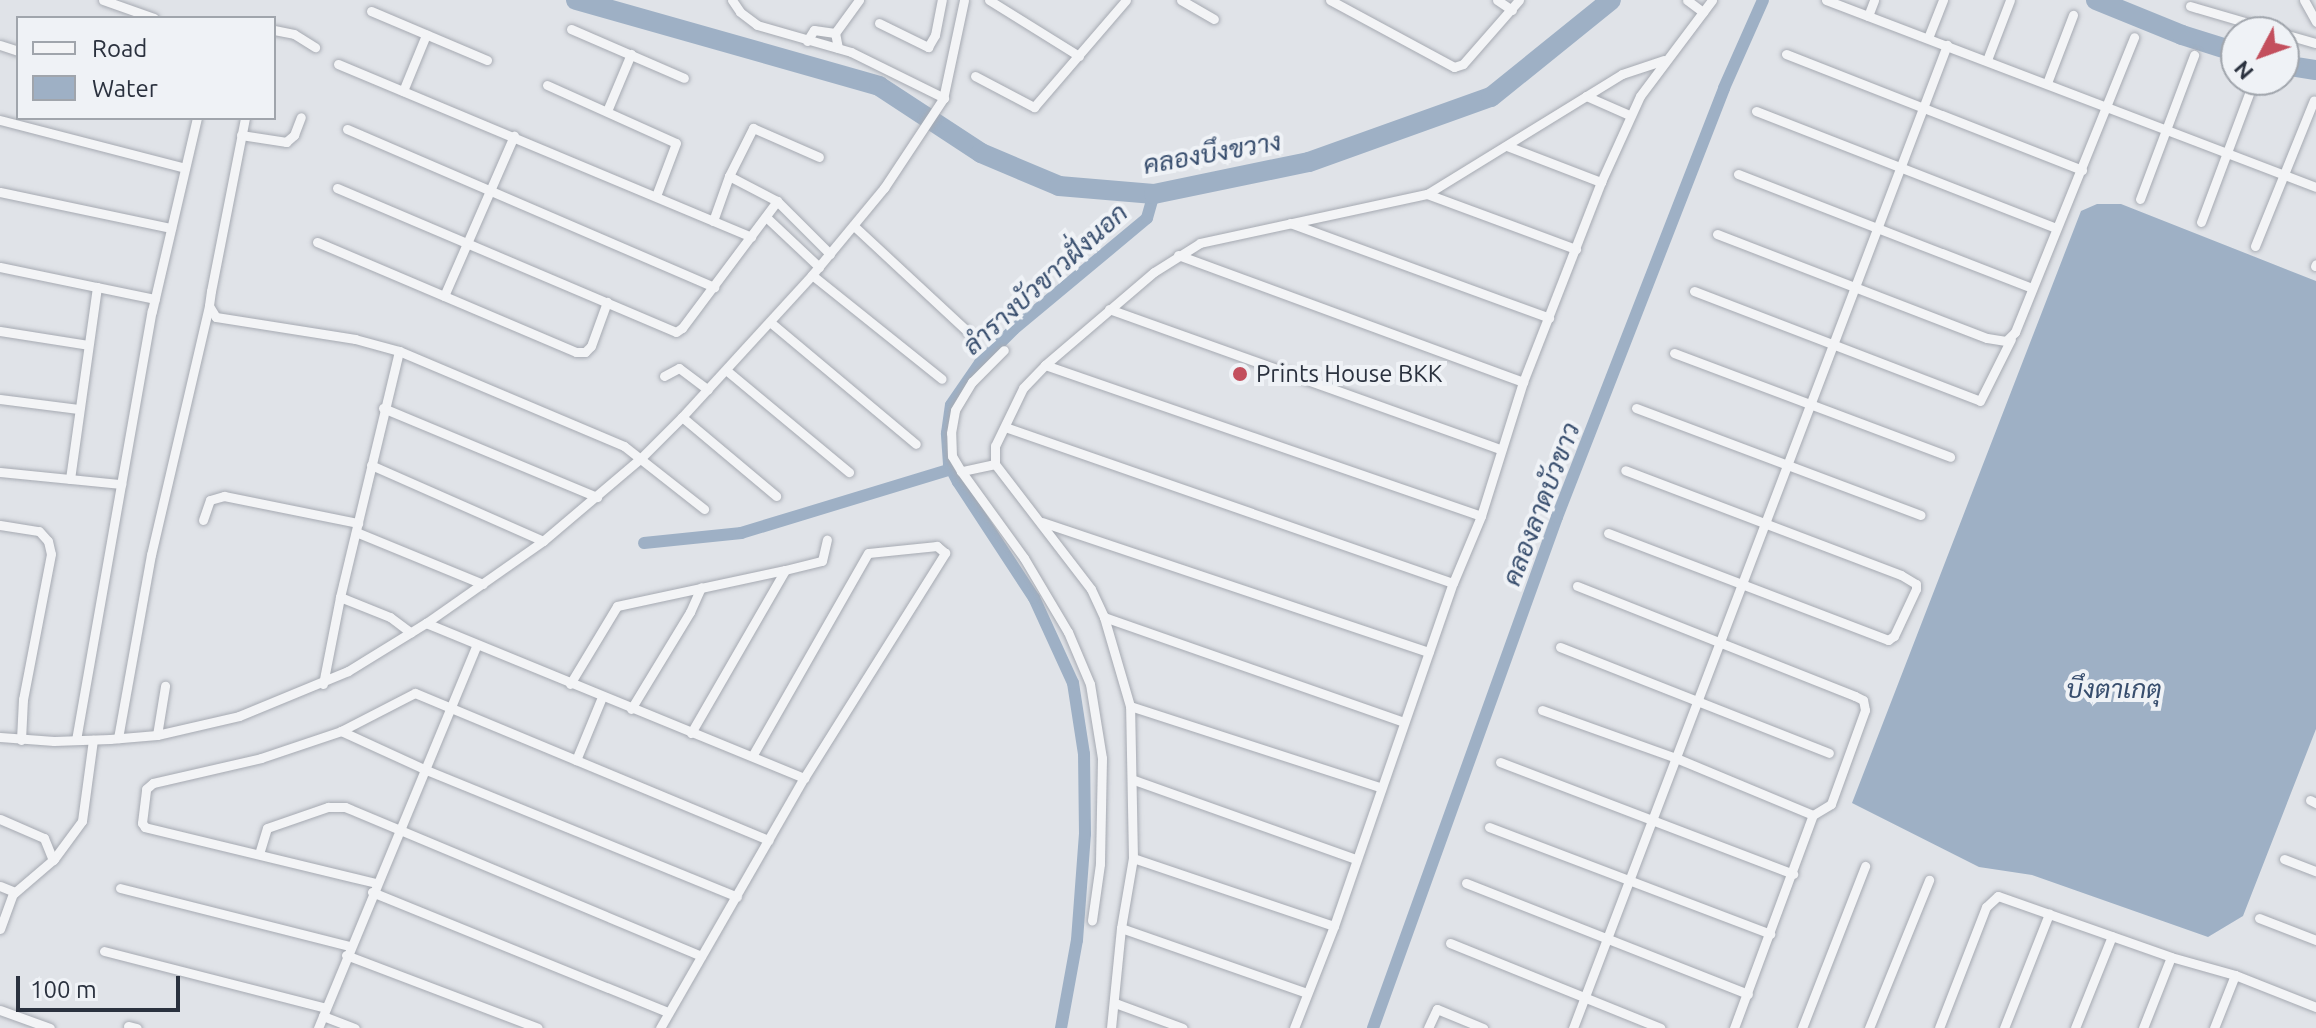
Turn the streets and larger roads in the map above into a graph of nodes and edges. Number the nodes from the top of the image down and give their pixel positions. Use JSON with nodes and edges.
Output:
{"nodes":[{"id":1,"x":103,"y":0,"type":"edge"},
{"id":2,"x":732,"y":0,"type":"edge"},
{"id":3,"x":859,"y":0,"type":"edge"},
{"id":4,"x":942,"y":0,"type":"edge"},
{"id":5,"x":964,"y":0,"type":"edge"},
{"id":6,"x":989,"y":0,"type":"edge"},
{"id":7,"x":1126,"y":0,"type":"edge"},
{"id":8,"x":1181,"y":0,"type":"edge"},
{"id":9,"x":1330,"y":0,"type":"edge"},
{"id":10,"x":1497,"y":0,"type":"edge"},
{"id":11,"x":1519,"y":0,"type":"edge"},
{"id":12,"x":1687,"y":0,"type":"edge"},
{"id":13,"x":1712,"y":0,"type":"edge"},
{"id":14,"x":1826,"y":0,"type":"edge"},
{"id":15,"x":1874,"y":0,"type":"edge"},
{"id":16,"x":1943,"y":0,"type":"edge"},
{"id":17,"x":2010,"y":0,"type":"edge"},
{"id":18,"x":2304,"y":0,"type":"edge"},
{"id":19,"x":2190,"y":6,"type":"dead end"},
{"id":20,"x":1512,"y":10,"type":"junction"},
{"id":21,"x":371,"y":11,"type":"dead end"},
{"id":22,"x":1703,"y":12,"type":"junction"},
{"id":23,"x":2073,"y":15,"type":"dead end"},
{"id":24,"x":148,"y":16,"type":"edge"},
{"id":25,"x":1868,"y":16,"type":"junction"},
{"id":26,"x":2224,"y":16,"type":"edge"},
{"id":27,"x":1214,"y":19,"type":"dead end"},
{"id":28,"x":2316,"y":22,"type":"edge"},
{"id":29,"x":879,"y":23,"type":"dead end"},
{"id":30,"x":571,"y":29,"type":"dead end"},
{"id":31,"x":276,"y":30,"type":"edge"},
{"id":32,"x":835,"y":33,"type":"junction"},
{"id":33,"x":426,"y":35,"type":"junction"},
{"id":34,"x":2134,"y":37,"type":"dead end"},
{"id":35,"x":1928,"y":38,"type":"junction"},
{"id":36,"x":807,"y":41,"type":"junction"},
{"id":37,"x":1947,"y":45,"type":"junction"},
{"id":38,"x":315,"y":47,"type":"dead end"},
{"id":39,"x":838,"y":48,"type":"junction"},
{"id":40,"x":631,"y":54,"type":"junction"},
{"id":41,"x":1786,"y":54,"type":"dead end"},
{"id":42,"x":2194,"y":55,"type":"dead end"},
{"id":43,"x":1079,"y":56,"type":"junction"},
{"id":44,"x":487,"y":60,"type":"dead end"},
{"id":45,"x":1664,"y":60,"type":"junction"},
{"id":46,"x":1987,"y":60,"type":"junction"},
{"id":47,"x":338,"y":64,"type":"dead end"},
{"id":48,"x":975,"y":76,"type":"dead end"},
{"id":49,"x":684,"y":78,"type":"dead end"},
{"id":50,"x":2047,"y":83,"type":"junction"},
{"id":51,"x":547,"y":85,"type":"dead end"},
{"id":52,"x":403,"y":91,"type":"junction"},
{"id":53,"x":1586,"y":96,"type":"junction"},
{"id":54,"x":2248,"y":96,"type":"edge"},
{"id":55,"x":943,"y":99,"type":"junction"},
{"id":56,"x":2314,"y":100,"type":"dead end"},
{"id":57,"x":2108,"y":106,"type":"junction"},
{"id":58,"x":1925,"y":109,"type":"junction"},
{"id":59,"x":607,"y":111,"type":"junction"},
{"id":60,"x":1756,"y":111,"type":"dead end"},
{"id":61,"x":1629,"y":115,"type":"junction"},
{"id":62,"x":301,"y":117,"type":"dead end"},
{"id":63,"x":0,"y":120,"type":"edge"},
{"id":64,"x":197,"y":120,"type":"edge"},
{"id":65,"x":245,"y":120,"type":"edge"},
{"id":66,"x":347,"y":129,"type":"dead end"},
{"id":67,"x":2166,"y":129,"type":"junction"},
{"id":68,"x":241,"y":135,"type":"junction"},
{"id":69,"x":514,"y":136,"type":"junction"},
{"id":70,"x":1507,"y":146,"type":"junction"},
{"id":71,"x":2227,"y":151,"type":"junction"},
{"id":72,"x":819,"y":157,"type":"dead end"},
{"id":73,"x":185,"y":168,"type":"junction"},
{"id":74,"x":1901,"y":169,"type":"junction"},
{"id":75,"x":2082,"y":170,"type":"junction"},
{"id":76,"x":1738,"y":174,"type":"dead end"},
{"id":77,"x":2283,"y":174,"type":"junction"},
{"id":78,"x":729,"y":176,"type":"junction"},
{"id":79,"x":1601,"y":182,"type":"junction"},
{"id":80,"x":2316,"y":187,"type":"edge"},
{"id":81,"x":337,"y":188,"type":"dead end"},
{"id":82,"x":490,"y":191,"type":"junction"},
{"id":83,"x":0,"y":192,"type":"edge"},
{"id":84,"x":1427,"y":194,"type":"junction"},
{"id":85,"x":656,"y":196,"type":"junction"},
{"id":86,"x":2140,"y":199,"type":"dead end"},
{"id":87,"x":777,"y":201,"type":"junction"},
{"id":88,"x":766,"y":217,"type":"junction"},
{"id":89,"x":713,"y":221,"type":"junction"},
{"id":90,"x":2201,"y":222,"type":"dead end"},
{"id":91,"x":1290,"y":223,"type":"junction"},
{"id":92,"x":854,"y":226,"type":"junction"},
{"id":93,"x":171,"y":228,"type":"junction"},
{"id":94,"x":2056,"y":228,"type":"junction"},
{"id":95,"x":1877,"y":229,"type":"junction"},
{"id":96,"x":1717,"y":234,"type":"dead end"},
{"id":97,"x":751,"y":237,"type":"junction"},
{"id":98,"x":317,"y":242,"type":"dead end"},
{"id":99,"x":467,"y":244,"type":"junction"},
{"id":100,"x":2255,"y":246,"type":"dead end"},
{"id":101,"x":1576,"y":249,"type":"junction"},
{"id":102,"x":830,"y":254,"type":"junction"},
{"id":103,"x":1178,"y":255,"type":"junction"},
{"id":104,"x":0,"y":267,"type":"edge"},
{"id":105,"x":816,"y":271,"type":"junction"},
{"id":106,"x":97,"y":287,"type":"junction"},
{"id":107,"x":714,"y":287,"type":"junction"},
{"id":108,"x":1855,"y":288,"type":"junction"},
{"id":109,"x":2032,"y":288,"type":"junction"},
{"id":110,"x":1694,"y":291,"type":"dead end"},
{"id":111,"x":444,"y":296,"type":"junction"},
{"id":112,"x":155,"y":299,"type":"junction"},
{"id":113,"x":607,"y":302,"type":"junction"},
{"id":114,"x":209,"y":306,"type":"junction"},
{"id":115,"x":1109,"y":309,"type":"junction"},
{"id":116,"x":1549,"y":318,"type":"junction"},
{"id":117,"x":770,"y":322,"type":"junction"},
{"id":118,"x":0,"y":331,"type":"edge"},
{"id":119,"x":969,"y":333,"type":"dead end"},
{"id":120,"x":2012,"y":338,"type":"junction"},
{"id":121,"x":88,"y":345,"type":"junction"},
{"id":122,"x":1833,"y":346,"type":"junction"},
{"id":123,"x":1004,"y":350,"type":"dead end"},
{"id":124,"x":399,"y":351,"type":"junction"},
{"id":125,"x":1674,"y":353,"type":"dead end"},
{"id":126,"x":1045,"y":365,"type":"junction"},
{"id":127,"x":726,"y":370,"type":"junction"},
{"id":128,"x":664,"y":376,"type":"dead end"},
{"id":129,"x":942,"y":379,"type":"dead end"},
{"id":130,"x":1523,"y":382,"type":"junction"},
{"id":131,"x":708,"y":390,"type":"junction"},
{"id":132,"x":0,"y":399,"type":"edge"},
{"id":133,"x":1811,"y":405,"type":"junction"},
{"id":134,"x":383,"y":408,"type":"junction"},
{"id":135,"x":1636,"y":408,"type":"dead end"},
{"id":136,"x":78,"y":409,"type":"junction"},
{"id":137,"x":682,"y":417,"type":"junction"},
{"id":138,"x":1005,"y":427,"type":"junction"},
{"id":139,"x":916,"y":444,"type":"dead end"},
{"id":140,"x":1500,"y":449,"type":"junction"},
{"id":141,"x":1950,"y":457,"type":"dead end"},
{"id":142,"x":641,"y":458,"type":"junction"},
{"id":143,"x":995,"y":464,"type":"junction"},
{"id":144,"x":371,"y":465,"type":"junction"},
{"id":145,"x":1789,"y":466,"type":"junction"},
{"id":146,"x":1625,"y":470,"type":"dead end"},
{"id":147,"x":961,"y":471,"type":"junction"},
{"id":148,"x":0,"y":472,"type":"edge"},
{"id":149,"x":849,"y":472,"type":"dead end"},
{"id":150,"x":70,"y":479,"type":"junction"},
{"id":151,"x":121,"y":484,"type":"junction"},
{"id":152,"x":776,"y":496,"type":"dead end"},
{"id":153,"x":597,"y":497,"type":"junction"},
{"id":154,"x":704,"y":509,"type":"dead end"},
{"id":155,"x":1921,"y":515,"type":"dead end"},
{"id":156,"x":1481,"y":516,"type":"junction"},
{"id":157,"x":203,"y":520,"type":"dead end"},
{"id":158,"x":1042,"y":522,"type":"junction"},
{"id":159,"x":0,"y":525,"type":"edge"},
{"id":160,"x":1766,"y":525,"type":"junction"},
{"id":161,"x":357,"y":527,"type":"junction"},
{"id":162,"x":1608,"y":533,"type":"dead end"},
{"id":163,"x":827,"y":540,"type":"dead end"},
{"id":164,"x":543,"y":541,"type":"junction"},
{"id":165,"x":785,"y":570,"type":"junction"},
{"id":166,"x":1453,"y":583,"type":"junction"},
{"id":167,"x":483,"y":584,"type":"junction"},
{"id":168,"x":1743,"y":584,"type":"junction"},
{"id":169,"x":1577,"y":586,"type":"dead end"},
{"id":170,"x":701,"y":587,"type":"junction"},
{"id":171,"x":340,"y":597,"type":"junction"},
{"id":172,"x":1104,"y":617,"type":"junction"},
{"id":173,"x":426,"y":623,"type":"junction"},
{"id":174,"x":411,"y":633,"type":"junction"},
{"id":175,"x":1719,"y":643,"type":"junction"},
{"id":176,"x":476,"y":646,"type":"junction"},
{"id":177,"x":1560,"y":647,"type":"dead end"},
{"id":178,"x":1429,"y":652,"type":"junction"},
{"id":179,"x":323,"y":684,"type":"junction"},
{"id":180,"x":570,"y":684,"type":"junction"},
{"id":181,"x":165,"y":686,"type":"dead end"},
{"id":182,"x":602,"y":697,"type":"junction"},
{"id":183,"x":1697,"y":702,"type":"junction"},
{"id":184,"x":1130,"y":706,"type":"junction"},
{"id":185,"x":449,"y":708,"type":"junction"},
{"id":186,"x":631,"y":709,"type":"junction"},
{"id":187,"x":1542,"y":710,"type":"dead end"},
{"id":188,"x":1403,"y":722,"type":"junction"},
{"id":189,"x":341,"y":731,"type":"junction"},
{"id":190,"x":691,"y":733,"type":"junction"},
{"id":191,"x":157,"y":735,"type":"junction"},
{"id":192,"x":0,"y":737,"type":"edge"},
{"id":193,"x":118,"y":738,"type":"junction"},
{"id":194,"x":21,"y":740,"type":"junction"},
{"id":195,"x":76,"y":740,"type":"junction"},
{"id":196,"x":93,"y":740,"type":"junction"},
{"id":197,"x":1829,"y":753,"type":"dead end"},
{"id":198,"x":753,"y":755,"type":"junction"},
{"id":199,"x":1676,"y":758,"type":"junction"},
{"id":200,"x":576,"y":760,"type":"junction"},
{"id":201,"x":1500,"y":762,"type":"dead end"},
{"id":202,"x":424,"y":769,"type":"junction"},
{"id":203,"x":804,"y":778,"type":"junction"},
{"id":204,"x":1134,"y":780,"type":"junction"},
{"id":205,"x":1380,"y":787,"type":"junction"},
{"id":206,"x":1813,"y":815,"type":"junction"},
{"id":207,"x":0,"y":819,"type":"edge"},
{"id":208,"x":1651,"y":820,"type":"junction"},
{"id":209,"x":1489,"y":827,"type":"dead end"},
{"id":210,"x":398,"y":830,"type":"junction"},
{"id":211,"x":769,"y":840,"type":"junction"},
{"id":212,"x":259,"y":854,"type":"junction"},
{"id":213,"x":1133,"y":858,"type":"junction"},
{"id":214,"x":1356,"y":859,"type":"junction"},
{"id":215,"x":2284,"y":859,"type":"dead end"},
{"id":216,"x":53,"y":860,"type":"junction"},
{"id":217,"x":1865,"y":866,"type":"dead end"},
{"id":218,"x":2316,"y":871,"type":"edge"},
{"id":219,"x":1793,"y":874,"type":"junction"},
{"id":220,"x":1629,"y":877,"type":"junction"},
{"id":221,"x":1929,"y":880,"type":"dead end"},
{"id":222,"x":1466,"y":883,"type":"dead end"},
{"id":223,"x":0,"y":886,"type":"edge"},
{"id":224,"x":120,"y":888,"type":"dead end"},
{"id":225,"x":374,"y":888,"type":"junction"},
{"id":226,"x":15,"y":892,"type":"junction"},
{"id":227,"x":737,"y":897,"type":"junction"},
{"id":228,"x":2049,"y":914,"type":"junction"},
{"id":229,"x":2259,"y":918,"type":"dead end"},
{"id":230,"x":1092,"y":920,"type":"dead end"},
{"id":231,"x":1334,"y":926,"type":"junction"},
{"id":232,"x":1121,"y":928,"type":"junction"},
{"id":233,"x":0,"y":929,"type":"edge"},
{"id":234,"x":1770,"y":934,"type":"junction"},
{"id":235,"x":2112,"y":936,"type":"junction"},
{"id":236,"x":1608,"y":937,"type":"junction"},
{"id":237,"x":2316,"y":940,"type":"edge"},
{"id":238,"x":1450,"y":943,"type":"dead end"},
{"id":239,"x":347,"y":950,"type":"junction"},
{"id":240,"x":104,"y":951,"type":"dead end"},
{"id":241,"x":701,"y":956,"type":"junction"},
{"id":242,"x":2171,"y":957,"type":"junction"},
{"id":243,"x":2235,"y":975,"type":"junction"},
{"id":244,"x":1307,"y":993,"type":"junction"},
{"id":245,"x":1748,"y":994,"type":"junction"},
{"id":246,"x":1584,"y":999,"type":"junction"},
{"id":247,"x":1115,"y":1003,"type":"junction"},
{"id":248,"x":2316,"y":1007,"type":"edge"},
{"id":249,"x":0,"y":1010,"type":"edge"},
{"id":250,"x":324,"y":1012,"type":"junction"},
{"id":251,"x":668,"y":1012,"type":"junction"},
{"id":252,"x":50,"y":1028,"type":"edge"},
{"id":253,"x":318,"y":1028,"type":"edge"},
{"id":254,"x":355,"y":1028,"type":"edge"},
{"id":255,"x":538,"y":1028,"type":"edge"},
{"id":256,"x":660,"y":1028,"type":"edge"},
{"id":257,"x":1111,"y":1028,"type":"edge"},
{"id":258,"x":1183,"y":1028,"type":"edge"},
{"id":259,"x":1294,"y":1028,"type":"edge"},
{"id":260,"x":1428,"y":1028,"type":"edge"},
{"id":261,"x":1483,"y":1028,"type":"edge"},
{"id":262,"x":1573,"y":1028,"type":"edge"},
{"id":263,"x":1660,"y":1028,"type":"edge"},
{"id":264,"x":1734,"y":1028,"type":"edge"},
{"id":265,"x":1802,"y":1028,"type":"edge"},
{"id":266,"x":1869,"y":1028,"type":"edge"},
{"id":267,"x":1939,"y":1028,"type":"edge"},
{"id":268,"x":2004,"y":1028,"type":"edge"},
{"id":269,"x":2075,"y":1028,"type":"edge"},
{"id":270,"x":2143,"y":1028,"type":"edge"},
{"id":271,"x":2214,"y":1028,"type":"edge"}],
"edges":[{"from":1,"to":24,"type":"street"},
{"from":2,"to":36,"type":"street"},
{"from":3,"to":32,"type":"street"},
{"from":4,"to":29,"type":"street"},
{"from":5,"to":55,"type":"street"},
{"from":6,"to":43,"type":"street"},
{"from":7,"to":43,"type":"street"},
{"from":8,"to":27,"type":"street"},
{"from":9,"to":20,"type":"street"},
{"from":10,"to":20,"type":"street"},
{"from":11,"to":20,"type":"street"},
{"from":12,"to":22,"type":"street"},
{"from":13,"to":22,"type":"street"},
{"from":14,"to":25,"type":"street"},
{"from":15,"to":25,"type":"street"},
{"from":16,"to":35,"type":"street"},
{"from":17,"to":46,"type":"street"},
{"from":18,"to":28,"type":"street"},
{"from":19,"to":26,"type":"street"},
{"from":21,"to":33,"type":"street"},
{"from":22,"to":45,"type":"street"},
{"from":23,"to":50,"type":"street"},
{"from":25,"to":35,"type":"street"},
{"from":30,"to":40,"type":"street"},
{"from":31,"to":38,"type":"street"},
{"from":32,"to":36,"type":"street"},
{"from":32,"to":39,"type":"street"},
{"from":33,"to":44,"type":"street"},
{"from":33,"to":52,"type":"street"},
{"from":34,"to":57,"type":"street"},
{"from":35,"to":37,"type":"street"},
{"from":36,"to":39,"type":"street"},
{"from":37,"to":46,"type":"street"},
{"from":37,"to":58,"type":"street"},
{"from":39,"to":55,"type":"street"},
{"from":40,"to":49,"type":"street"},
{"from":40,"to":59,"type":"street"},
{"from":41,"to":58,"type":"street"},
{"from":42,"to":67,"type":"street"},
{"from":43,"to":48,"type":"street"},
{"from":45,"to":53,"type":"street"},
{"from":45,"to":61,"type":"street"},
{"from":46,"to":50,"type":"street"},
{"from":47,"to":52,"type":"street"},
{"from":50,"to":57,"type":"street"},
{"from":51,"to":59,"type":"street"},
{"from":52,"to":69,"type":"street"},
{"from":53,"to":61,"type":"street"},
{"from":53,"to":70,"type":"street"},
{"from":54,"to":71,"type":"street"},
{"from":55,"to":92,"type":"street"},
{"from":56,"to":77,"type":"street"},
{"from":57,"to":67,"type":"street"},
{"from":57,"to":75,"type":"street"},
{"from":58,"to":74,"type":"street"},
{"from":58,"to":75,"type":"street"},
{"from":59,"to":85,"type":"street"},
{"from":60,"to":74,"type":"street"},
{"from":61,"to":79,"type":"street"},
{"from":62,"to":68,"type":"street"},
{"from":63,"to":73,"type":"street"},
{"from":64,"to":73,"type":"street"},
{"from":65,"to":68,"type":"street"},
{"from":66,"to":82,"type":"street"},
{"from":67,"to":71,"type":"street"},
{"from":67,"to":86,"type":"street"},
{"from":68,"to":114,"type":"street"},
{"from":69,"to":82,"type":"street"},
{"from":69,"to":85,"type":"street"},
{"from":70,"to":79,"type":"street"},
{"from":70,"to":84,"type":"street"},
{"from":71,"to":77,"type":"street"},
{"from":71,"to":90,"type":"street"},
{"from":72,"to":78,"type":"street"},
{"from":73,"to":93,"type":"street"},
{"from":74,"to":94,"type":"street"},
{"from":74,"to":95,"type":"street"},
{"from":75,"to":94,"type":"street"},
{"from":76,"to":95,"type":"street"},
{"from":77,"to":80,"type":"street"},
{"from":77,"to":100,"type":"street"},
{"from":78,"to":87,"type":"street"},
{"from":78,"to":89,"type":"street"},
{"from":79,"to":101,"type":"street"},
{"from":81,"to":99,"type":"street"},
{"from":82,"to":99,"type":"street"},
{"from":82,"to":107,"type":"street"},
{"from":83,"to":93,"type":"street"},
{"from":84,"to":91,"type":"street"},
{"from":84,"to":101,"type":"street"},
{"from":85,"to":89,"type":"street"},
{"from":87,"to":88,"type":"street"},
{"from":87,"to":102,"type":"street"},
{"from":88,"to":97,"type":"street"},
{"from":88,"to":105,"type":"street"},
{"from":89,"to":97,"type":"street"},
{"from":91,"to":103,"type":"street"},
{"from":91,"to":116,"type":"street"},
{"from":92,"to":102,"type":"street"},
{"from":92,"to":119,"type":"street"},
{"from":93,"to":112,"type":"street"},
{"from":94,"to":109,"type":"street"},
{"from":95,"to":108,"type":"street"},
{"from":95,"to":109,"type":"street"},
{"from":96,"to":108,"type":"street"},
{"from":97,"to":107,"type":"street"},
{"from":98,"to":111,"type":"street"},
{"from":99,"to":111,"type":"street"},
{"from":99,"to":113,"type":"street"},
{"from":101,"to":116,"type":"street"},
{"from":102,"to":105,"type":"street"},
{"from":103,"to":115,"type":"street"},
{"from":103,"to":130,"type":"street"},
{"from":104,"to":106,"type":"street"},
{"from":105,"to":117,"type":"street"},
{"from":105,"to":129,"type":"street"},
{"from":106,"to":112,"type":"street"},
{"from":106,"to":121,"type":"street"},
{"from":107,"to":113,"type":"street"},
{"from":108,"to":120,"type":"street"},
{"from":108,"to":122,"type":"street"},
{"from":109,"to":120,"type":"street"},
{"from":110,"to":122,"type":"street"},
{"from":111,"to":113,"type":"street"},
{"from":112,"to":151,"type":"street"},
{"from":114,"to":124,"type":"street"},
{"from":114,"to":193,"type":"street"},
{"from":115,"to":126,"type":"street"},
{"from":115,"to":140,"type":"street"},
{"from":116,"to":130,"type":"street"},
{"from":117,"to":127,"type":"street"},
{"from":117,"to":139,"type":"street"},
{"from":118,"to":121,"type":"street"},
{"from":120,"to":122,"type":"street"},
{"from":121,"to":136,"type":"street"},
{"from":122,"to":133,"type":"street"},
{"from":123,"to":147,"type":"street"},
{"from":124,"to":134,"type":"street"},
{"from":124,"to":142,"type":"street"},
{"from":125,"to":133,"type":"street"},
{"from":126,"to":138,"type":"street"},
{"from":126,"to":156,"type":"street"},
{"from":127,"to":131,"type":"street"},
{"from":127,"to":149,"type":"street"},
{"from":128,"to":131,"type":"street"},
{"from":130,"to":140,"type":"street"},
{"from":131,"to":137,"type":"street"},
{"from":132,"to":136,"type":"street"},
{"from":133,"to":141,"type":"street"},
{"from":133,"to":145,"type":"street"},
{"from":134,"to":144,"type":"street"},
{"from":134,"to":153,"type":"street"},
{"from":135,"to":145,"type":"street"},
{"from":136,"to":150,"type":"street"},
{"from":137,"to":142,"type":"street"},
{"from":137,"to":152,"type":"street"},
{"from":138,"to":143,"type":"street"},
{"from":138,"to":166,"type":"street"},
{"from":140,"to":156,"type":"street"},
{"from":142,"to":153,"type":"street"},
{"from":142,"to":154,"type":"street"},
{"from":143,"to":147,"type":"street"},
{"from":143,"to":158,"type":"street"},
{"from":144,"to":161,"type":"street"},
{"from":144,"to":164,"type":"street"},
{"from":145,"to":155,"type":"street"},
{"from":145,"to":160,"type":"street"},
{"from":146,"to":160,"type":"street"},
{"from":147,"to":230,"type":"street"},
{"from":148,"to":150,"type":"street"},
{"from":150,"to":151,"type":"street"},
{"from":151,"to":195,"type":"street"},
{"from":153,"to":164,"type":"street"},
{"from":156,"to":166,"type":"street"},
{"from":157,"to":161,"type":"street"},
{"from":158,"to":172,"type":"street"},
{"from":158,"to":178,"type":"street"},
{"from":159,"to":194,"type":"street"},
{"from":160,"to":168,"type":"street"},
{"from":160,"to":168,"type":"street"},
{"from":161,"to":167,"type":"street"},
{"from":161,"to":171,"type":"street"},
{"from":162,"to":168,"type":"street"},
{"from":163,"to":165,"type":"street"},
{"from":164,"to":167,"type":"street"},
{"from":165,"to":170,"type":"street"},
{"from":165,"to":190,"type":"street"},
{"from":166,"to":178,"type":"street"},
{"from":167,"to":173,"type":"street"},
{"from":168,"to":175,"type":"street"},
{"from":169,"to":175,"type":"street"},
{"from":170,"to":180,"type":"street"},
{"from":170,"to":186,"type":"street"},
{"from":171,"to":174,"type":"street"},
{"from":171,"to":179,"type":"street"},
{"from":172,"to":184,"type":"street"},
{"from":172,"to":188,"type":"street"},
{"from":173,"to":174,"type":"street"},
{"from":173,"to":176,"type":"street"},
{"from":174,"to":179,"type":"street"},
{"from":175,"to":183,"type":"street"},
{"from":175,"to":206,"type":"street"},
{"from":176,"to":180,"type":"street"},
{"from":176,"to":185,"type":"street"},
{"from":177,"to":183,"type":"street"},
{"from":178,"to":188,"type":"street"},
{"from":179,"to":191,"type":"street"},
{"from":180,"to":182,"type":"street"},
{"from":181,"to":191,"type":"street"},
{"from":182,"to":186,"type":"street"},
{"from":182,"to":200,"type":"street"},
{"from":183,"to":197,"type":"street"},
{"from":183,"to":199,"type":"street"},
{"from":184,"to":204,"type":"street"},
{"from":184,"to":205,"type":"street"},
{"from":185,"to":189,"type":"street"},
{"from":185,"to":200,"type":"street"},
{"from":185,"to":202,"type":"street"},
{"from":186,"to":190,"type":"street"},
{"from":187,"to":199,"type":"street"},
{"from":188,"to":205,"type":"street"},
{"from":189,"to":202,"type":"street"},
{"from":189,"to":212,"type":"street"},
{"from":190,"to":198,"type":"street"},
{"from":191,"to":193,"type":"street"},
{"from":192,"to":194,"type":"street"},
{"from":193,"to":196,"type":"street"},
{"from":194,"to":195,"type":"street"},
{"from":195,"to":196,"type":"street"},
{"from":196,"to":216,"type":"street"},
{"from":198,"to":203,"type":"street"},
{"from":198,"to":203,"type":"street"},
{"from":199,"to":206,"type":"street"},
{"from":199,"to":208,"type":"street"},
{"from":200,"to":211,"type":"street"},
{"from":201,"to":208,"type":"street"},
{"from":202,"to":210,"type":"street"},
{"from":202,"to":227,"type":"street"},
{"from":203,"to":211,"type":"street"},
{"from":204,"to":213,"type":"street"},
{"from":204,"to":214,"type":"street"},
{"from":205,"to":214,"type":"street"},
{"from":206,"to":219,"type":"street"},
{"from":207,"to":216,"type":"street"},
{"from":208,"to":219,"type":"street"},
{"from":208,"to":220,"type":"street"},
{"from":209,"to":220,"type":"street"},
{"from":210,"to":212,"type":"street"},
{"from":210,"to":225,"type":"street"},
{"from":210,"to":241,"type":"street"},
{"from":211,"to":227,"type":"street"},
{"from":212,"to":225,"type":"street"},
{"from":213,"to":231,"type":"street"},
{"from":213,"to":232,"type":"street"},
{"from":214,"to":231,"type":"street"},
{"from":215,"to":218,"type":"street"},
{"from":216,"to":226,"type":"street"},
{"from":217,"to":265,"type":"street"},
{"from":219,"to":234,"type":"street"},
{"from":220,"to":234,"type":"street"},
{"from":220,"to":236,"type":"street"},
{"from":221,"to":266,"type":"street"},
{"from":222,"to":236,"type":"street"},
{"from":223,"to":226,"type":"street"},
{"from":224,"to":239,"type":"street"},
{"from":225,"to":239,"type":"street"},
{"from":225,"to":251,"type":"street"},
{"from":226,"to":233,"type":"street"},
{"from":227,"to":241,"type":"street"},
{"from":228,"to":235,"type":"street"},
{"from":228,"to":267,"type":"street"},
{"from":228,"to":268,"type":"street"},
{"from":229,"to":237,"type":"street"},
{"from":231,"to":244,"type":"street"},
{"from":232,"to":244,"type":"street"},
{"from":232,"to":247,"type":"street"},
{"from":234,"to":245,"type":"street"},
{"from":235,"to":242,"type":"street"},
{"from":235,"to":269,"type":"street"},
{"from":236,"to":245,"type":"street"},
{"from":236,"to":246,"type":"street"},
{"from":238,"to":246,"type":"street"},
{"from":239,"to":250,"type":"street"},
{"from":239,"to":255,"type":"street"},
{"from":240,"to":250,"type":"street"},
{"from":241,"to":251,"type":"street"},
{"from":242,"to":243,"type":"street"},
{"from":242,"to":270,"type":"street"},
{"from":243,"to":248,"type":"street"},
{"from":243,"to":271,"type":"street"},
{"from":244,"to":259,"type":"street"},
{"from":245,"to":264,"type":"street"},
{"from":246,"to":262,"type":"street"},
{"from":246,"to":263,"type":"street"},
{"from":247,"to":257,"type":"street"},
{"from":247,"to":258,"type":"street"},
{"from":249,"to":252,"type":"street"},
{"from":250,"to":253,"type":"street"},
{"from":250,"to":254,"type":"street"},
{"from":251,"to":256,"type":"street"},
{"from":260,"to":261,"type":"street"}]}
